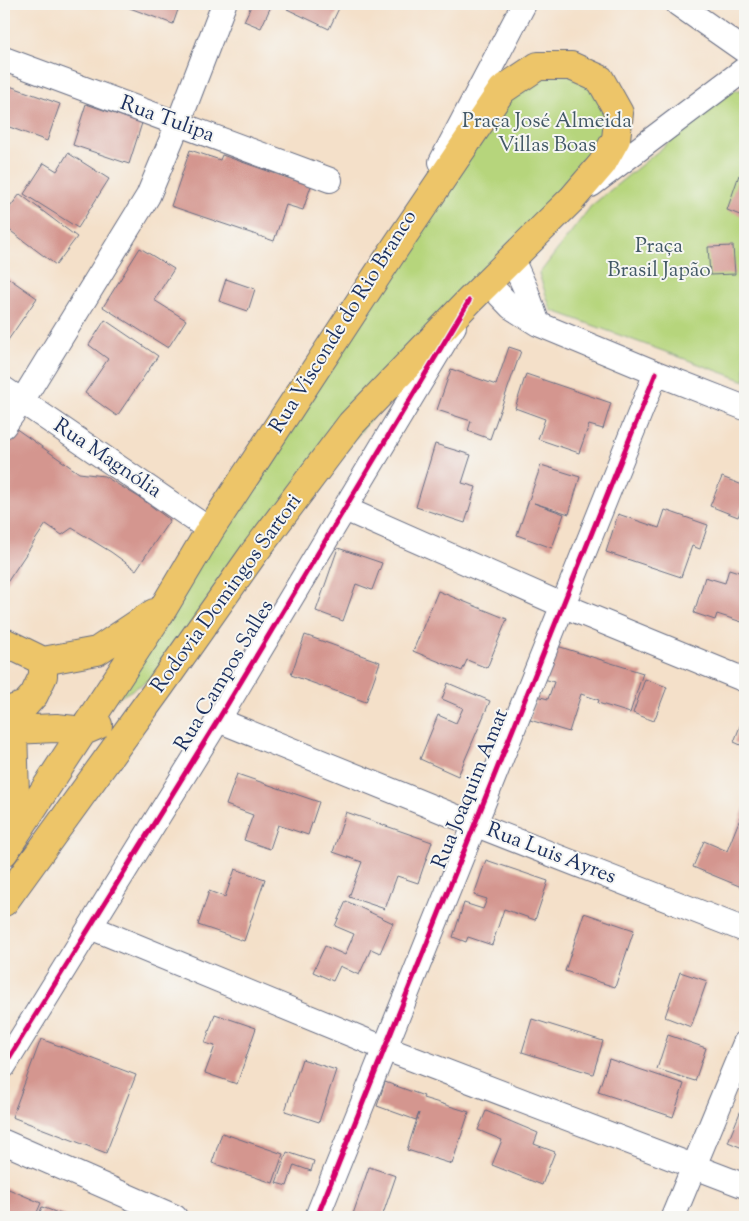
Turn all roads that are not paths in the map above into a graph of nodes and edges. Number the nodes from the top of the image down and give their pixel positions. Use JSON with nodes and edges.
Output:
{"nodes":[{"id":1,"x":224,"y":4,"type":"edge"},
{"id":2,"x":524,"y":4,"type":"edge"},
{"id":3,"x":678,"y":4,"type":"edge"},
{"id":4,"x":745,"y":51,"type":"edge"},
{"id":5,"x":4,"y":59,"type":"edge"},
{"id":6,"x":745,"y":69,"type":"edge"},
{"id":7,"x":178,"y":124,"type":"junction"},
{"id":8,"x":330,"y":180,"type":"dead end"},
{"id":9,"x":572,"y":199,"type":"junction"},
{"id":10,"x":397,"y":246,"type":"junction"},
{"id":11,"x":512,"y":259,"type":"junction"},
{"id":12,"x":478,"y":292,"type":"junction"},
{"id":13,"x":538,"y":324,"type":"junction"},
{"id":14,"x":656,"y":373,"type":"junction"},
{"id":15,"x":13,"y":395,"type":"edge"},
{"id":16,"x":745,"y":408,"type":"edge"},
{"id":17,"x":4,"y":426,"type":"edge"},
{"id":18,"x":345,"y":509,"type":"junction"},
{"id":19,"x":210,"y":530,"type":"junction"},
{"id":20,"x":562,"y":605,"type":"junction"},
{"id":21,"x":164,"y":607,"type":"junction"},
{"id":22,"x":4,"y":642,"type":"edge"},
{"id":23,"x":43,"y":661,"type":"junction"},
{"id":24,"x":745,"y":680,"type":"edge"},
{"id":25,"x":161,"y":685,"type":"junction"},
{"id":26,"x":218,"y":720,"type":"junction"},
{"id":27,"x":84,"y":731,"type":"junction"},
{"id":28,"x":8,"y":734,"type":"edge"},
{"id":29,"x":474,"y":824,"type":"junction"},
{"id":30,"x":4,"y":844,"type":"edge"},
{"id":31,"x":4,"y":852,"type":"edge"},
{"id":32,"x":4,"y":902,"type":"edge"},
{"id":33,"x":90,"y":927,"type":"junction"},
{"id":34,"x":745,"y":930,"type":"edge"},
{"id":35,"x":745,"y":1044,"type":"edge"},
{"id":36,"x":384,"y":1048,"type":"junction"},
{"id":37,"x":4,"y":1066,"type":"edge"},
{"id":38,"x":4,"y":1142,"type":"edge"},
{"id":39,"x":695,"y":1166,"type":"junction"},
{"id":40,"x":745,"y":1186,"type":"edge"},
{"id":41,"x":175,"y":1217,"type":"edge"},
{"id":42,"x":317,"y":1217,"type":"edge"},
{"id":43,"x":673,"y":1217,"type":"edge"}],
"edges":[{"from":1,"to":7,"type":"street"},
{"from":2,"to":10,"type":"street","name":"Rua Visconde do Rio Branco"},
{"from":3,"to":4,"type":"street"},
{"from":5,"to":7,"type":"street","name":"Rua Tulipa"},
{"from":6,"to":9,"type":"street","name":"Rua Campos Salles"},
{"from":7,"to":8,"type":"street","name":"Rua Tulipa"},
{"from":7,"to":15,"type":"street"},
{"from":9,"to":10,"type":"main road"},
{"from":9,"to":11,"type":"main road","name":"Rua Campos Salles"},
{"from":10,"to":19,"type":"main road","name":"Rua Visconde do Rio Branco"},
{"from":11,"to":12,"type":"main road","name":"Rua Campos Salles"},
{"from":11,"to":13,"type":"street"},
{"from":12,"to":13,"type":"street"},
{"from":12,"to":18,"type":"street","name":"Rua Campos Salles"},
{"from":12,"to":25,"type":"main road","name":"Rodovia Domingos Sartori"},
{"from":13,"to":14,"type":"street"},
{"from":14,"to":16,"type":"street"},
{"from":14,"to":20,"type":"street","name":"Rua Joaquim Amat"},
{"from":15,"to":17,"type":"street"},
{"from":15,"to":19,"type":"street","name":"Rua Magnólia"},
{"from":18,"to":20,"type":"street"},
{"from":18,"to":26,"type":"street","name":"Rua Campos Salles"},
{"from":19,"to":21,"type":"main road","name":"Rua Visconde do Rio Branco"},
{"from":20,"to":24,"type":"street"},
{"from":20,"to":29,"type":"street","name":"Rua Joaquim Amat"},
{"from":21,"to":23,"type":"main road"},
{"from":21,"to":27,"type":"main road","name":"Rua Visconde do Rio Branco"},
{"from":22,"to":23,"type":"main road"},
{"from":23,"to":28,"type":"main road"},
{"from":25,"to":27,"type":"main road"},
{"from":25,"to":32,"type":"main road","name":"Rodovia Domingos Sartori"},
{"from":26,"to":29,"type":"street","name":"Rua Luis Ayres"},
{"from":26,"to":33,"type":"street","name":"Rua Campos Salles"},
{"from":27,"to":28,"type":"main road"},
{"from":27,"to":31,"type":"main road","name":"Rua Visconde do Rio Branco"},
{"from":28,"to":30,"type":"main road"},
{"from":29,"to":34,"type":"street","name":"Rua Luis Ayres"},
{"from":29,"to":36,"type":"street","name":"Rua Joaquim Amat"},
{"from":33,"to":36,"type":"street"},
{"from":33,"to":37,"type":"street","name":"Rua Campos Salles"},
{"from":35,"to":39,"type":"street"},
{"from":36,"to":39,"type":"street"},
{"from":36,"to":42,"type":"street","name":"Rua Joaquim Amat"},
{"from":38,"to":41,"type":"street"},
{"from":39,"to":40,"type":"street"},
{"from":39,"to":43,"type":"street"}]}
